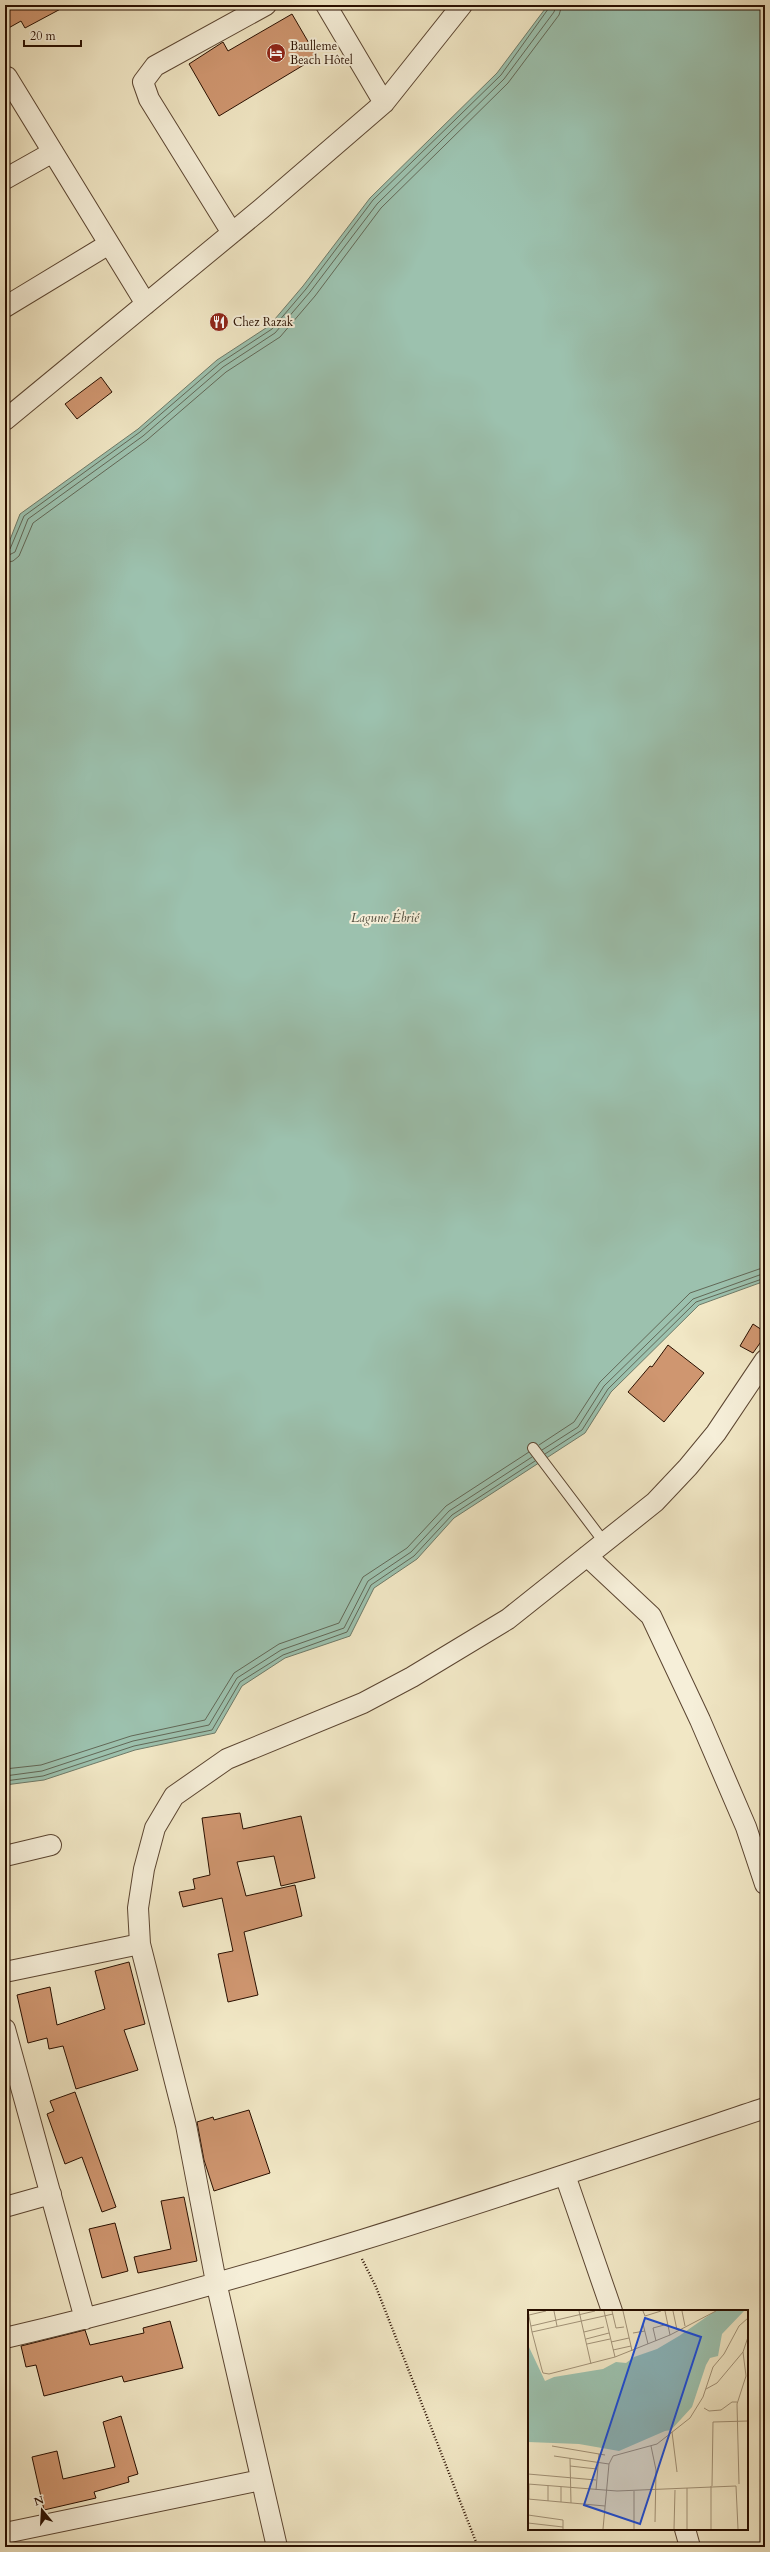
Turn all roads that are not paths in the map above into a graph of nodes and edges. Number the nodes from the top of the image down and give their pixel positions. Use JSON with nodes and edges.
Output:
{"nodes":[{"id":1,"x":266,"y":5,"type":"edge"},
{"id":2,"x":326,"y":5,"type":"edge"},
{"id":3,"x":452,"y":9,"type":"edge"},
{"id":4,"x":7,"y":77,"type":"dead end"},
{"id":5,"x":384,"y":103,"type":"junction"},
{"id":6,"x":52,"y":152,"type":"junction"},
{"id":7,"x":5,"y":179,"type":"edge"},
{"id":8,"x":232,"y":233,"type":"junction"},
{"id":9,"x":109,"y":244,"type":"junction"},
{"id":10,"x":146,"y":304,"type":"junction"},
{"id":11,"x":5,"y":307,"type":"edge"},
{"id":12,"x":5,"y":420,"type":"edge"},
{"id":13,"x":765,"y":1360,"type":"edge"},
{"id":14,"x":533,"y":1448,"type":"dead end"},
{"id":15,"x":604,"y":1542,"type":"junction"},
{"id":16,"x":587,"y":1556,"type":"junction"},
{"id":17,"x":51,"y":1845,"type":"dead end"},
{"id":18,"x":5,"y":1856,"type":"edge"},
{"id":19,"x":765,"y":1884,"type":"edge"},
{"id":20,"x":140,"y":1944,"type":"junction"},
{"id":21,"x":5,"y":1972,"type":"edge"},
{"id":22,"x":5,"y":2029,"type":"edge"},
{"id":23,"x":9,"y":2056,"type":"edge"},
{"id":24,"x":765,"y":2108,"type":"edge"},
{"id":25,"x":565,"y":2175,"type":"junction"},
{"id":26,"x":51,"y":2194,"type":"junction"},
{"id":27,"x":5,"y":2207,"type":"edge"},
{"id":28,"x":216,"y":2282,"type":"junction"},
{"id":29,"x":612,"y":2310,"type":"edge"},
{"id":30,"x":85,"y":2319,"type":"junction"},
{"id":31,"x":5,"y":2338,"type":"edge"},
{"id":32,"x":261,"y":2480,"type":"junction"},
{"id":33,"x":685,"y":2530,"type":"edge"},
{"id":34,"x":5,"y":2532,"type":"edge"},
{"id":35,"x":277,"y":2547,"type":"edge"},
{"id":36,"x":690,"y":2547,"type":"edge"}],
"edges":[{"from":1,"to":8,"type":"street"},
{"from":2,"to":5,"type":"street"},
{"from":3,"to":5,"type":"street"},
{"from":4,"to":6,"type":"street"},
{"from":5,"to":8,"type":"street"},
{"from":6,"to":7,"type":"street"},
{"from":6,"to":9,"type":"street"},
{"from":8,"to":10,"type":"street"},
{"from":9,"to":10,"type":"street"},
{"from":9,"to":11,"type":"street"},
{"from":10,"to":12,"type":"street"},
{"from":13,"to":15,"type":"street"},
{"from":14,"to":15,"type":"lane"},
{"from":15,"to":16,"type":"street"},
{"from":16,"to":19,"type":"street"},
{"from":16,"to":20,"type":"street"},
{"from":17,"to":18,"type":"street"},
{"from":20,"to":21,"type":"street"},
{"from":20,"to":28,"type":"street"},
{"from":22,"to":23,"type":"street"},
{"from":23,"to":26,"type":"street"},
{"from":24,"to":25,"type":"street"},
{"from":25,"to":28,"type":"street"},
{"from":25,"to":29,"type":"street"},
{"from":26,"to":27,"type":"street"},
{"from":26,"to":30,"type":"street"},
{"from":28,"to":30,"type":"street"},
{"from":28,"to":32,"type":"street"},
{"from":30,"to":31,"type":"street"},
{"from":32,"to":34,"type":"street"},
{"from":32,"to":35,"type":"street"},
{"from":33,"to":36,"type":"street"}]}
